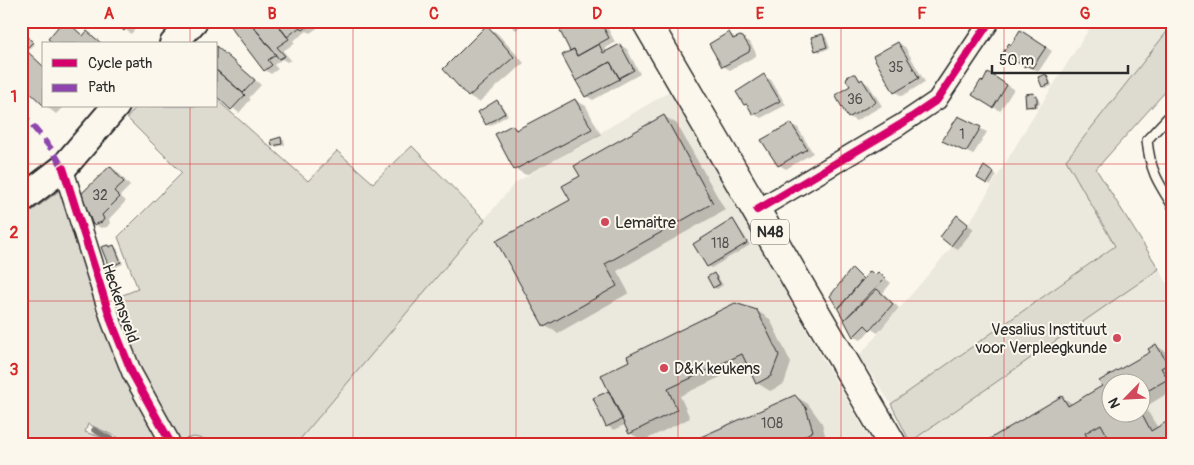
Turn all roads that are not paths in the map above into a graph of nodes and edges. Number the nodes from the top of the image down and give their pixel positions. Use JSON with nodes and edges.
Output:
{"nodes":[{"id":1,"x":194,"y":21,"type":"edge"},
{"id":2,"x":646,"y":21,"type":"edge"},
{"id":3,"x":990,"y":21,"type":"edge"},
{"id":4,"x":174,"y":42,"type":"edge"},
{"id":5,"x":114,"y":108,"type":"edge"},
{"id":6,"x":1173,"y":112,"type":"edge"},
{"id":7,"x":63,"y":168,"type":"junction"},
{"id":8,"x":21,"y":200,"type":"edge"},
{"id":9,"x":1173,"y":206,"type":"edge"},
{"id":10,"x":757,"y":210,"type":"junction"},
{"id":11,"x":169,"y":440,"type":"dead end"},
{"id":12,"x":892,"y":444,"type":"edge"}],
"edges":[{"from":1,"to":4,"type":"main road"},
{"from":2,"to":10,"type":"main road","number":"N48"},
{"from":3,"to":10,"type":"street"},
{"from":5,"to":7,"type":"main road"},
{"from":6,"to":9,"type":"lane"},
{"from":7,"to":8,"type":"main road"},
{"from":7,"to":11,"type":"street","name":"Heckensveld"},
{"from":10,"to":12,"type":"main road","number":"N48"}]}
